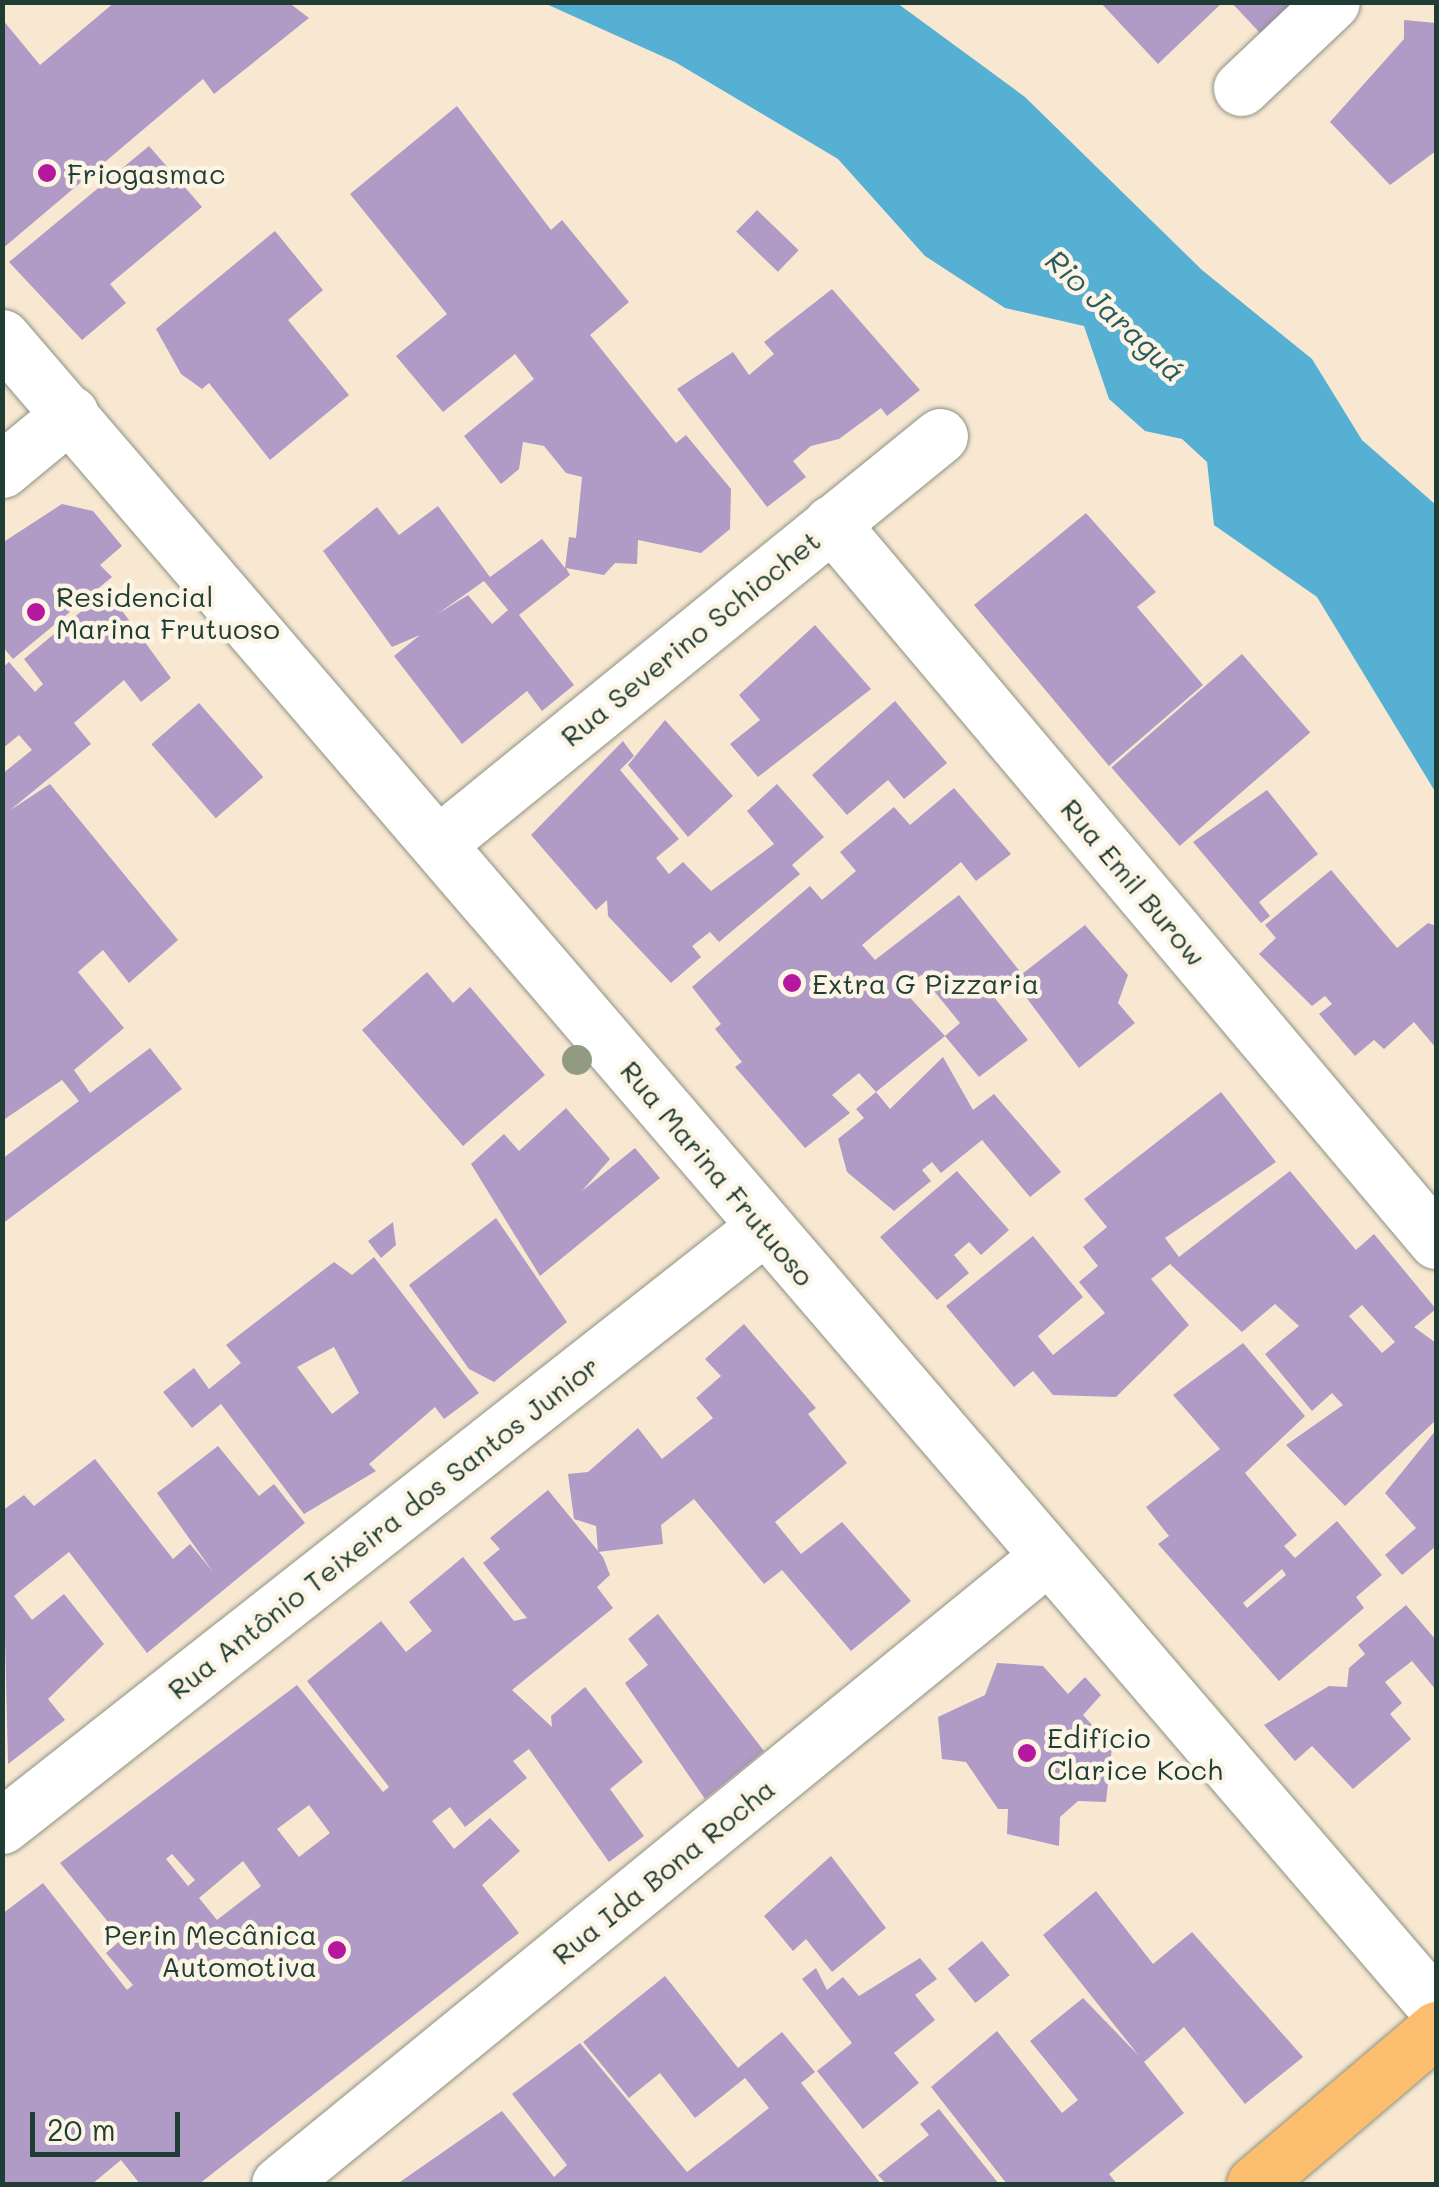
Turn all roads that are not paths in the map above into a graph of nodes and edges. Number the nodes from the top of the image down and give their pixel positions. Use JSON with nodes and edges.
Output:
{"nodes":[{"id":1,"x":1332,"y":2,"type":"edge"},
{"id":2,"x":1241,"y":88,"type":"dead end"},
{"id":3,"x":2,"y":337,"type":"edge"},
{"id":4,"x":71,"y":414,"type":"junction"},
{"id":5,"x":940,"y":436,"type":"dead end"},
{"id":6,"x":2,"y":470,"type":"edge"},
{"id":7,"x":831,"y":523,"type":"junction"},
{"id":8,"x":440,"y":842,"type":"junction"},
{"id":9,"x":764,"y":1227,"type":"junction"},
{"id":10,"x":1436,"y":1241,"type":"edge"},
{"id":11,"x":1047,"y":1557,"type":"junction"},
{"id":12,"x":2,"y":1826,"type":"edge"},
{"id":13,"x":1436,"y":2006,"type":"edge"},
{"id":14,"x":1436,"y":2029,"type":"edge"},
{"id":15,"x":278,"y":2184,"type":"edge"},
{"id":16,"x":1254,"y":2184,"type":"edge"}],
"edges":[{"from":1,"to":2,"type":"street"},
{"from":3,"to":4,"type":"street","name":"Rua Marina Frutuoso"},
{"from":4,"to":6,"type":"street"},
{"from":4,"to":8,"type":"street","name":"Rua Marina Frutuoso"},
{"from":5,"to":7,"type":"street","name":"Rua Severino Schiochet"},
{"from":7,"to":8,"type":"street","name":"Rua Severino Schiochet"},
{"from":7,"to":10,"type":"street","name":"Rua Emil Burow"},
{"from":8,"to":9,"type":"street","name":"Rua Marina Frutuoso"},
{"from":9,"to":11,"type":"street","name":"Rua Marina Frutuoso"},
{"from":9,"to":12,"type":"street","name":"Rua Antônio Teixeira dos Santos Junior"},
{"from":11,"to":13,"type":"street","name":"Rua Marina Frutuoso"},
{"from":11,"to":15,"type":"street","name":"Rua Ida Bona Rocha"},
{"from":14,"to":16,"type":"main road"}]}
